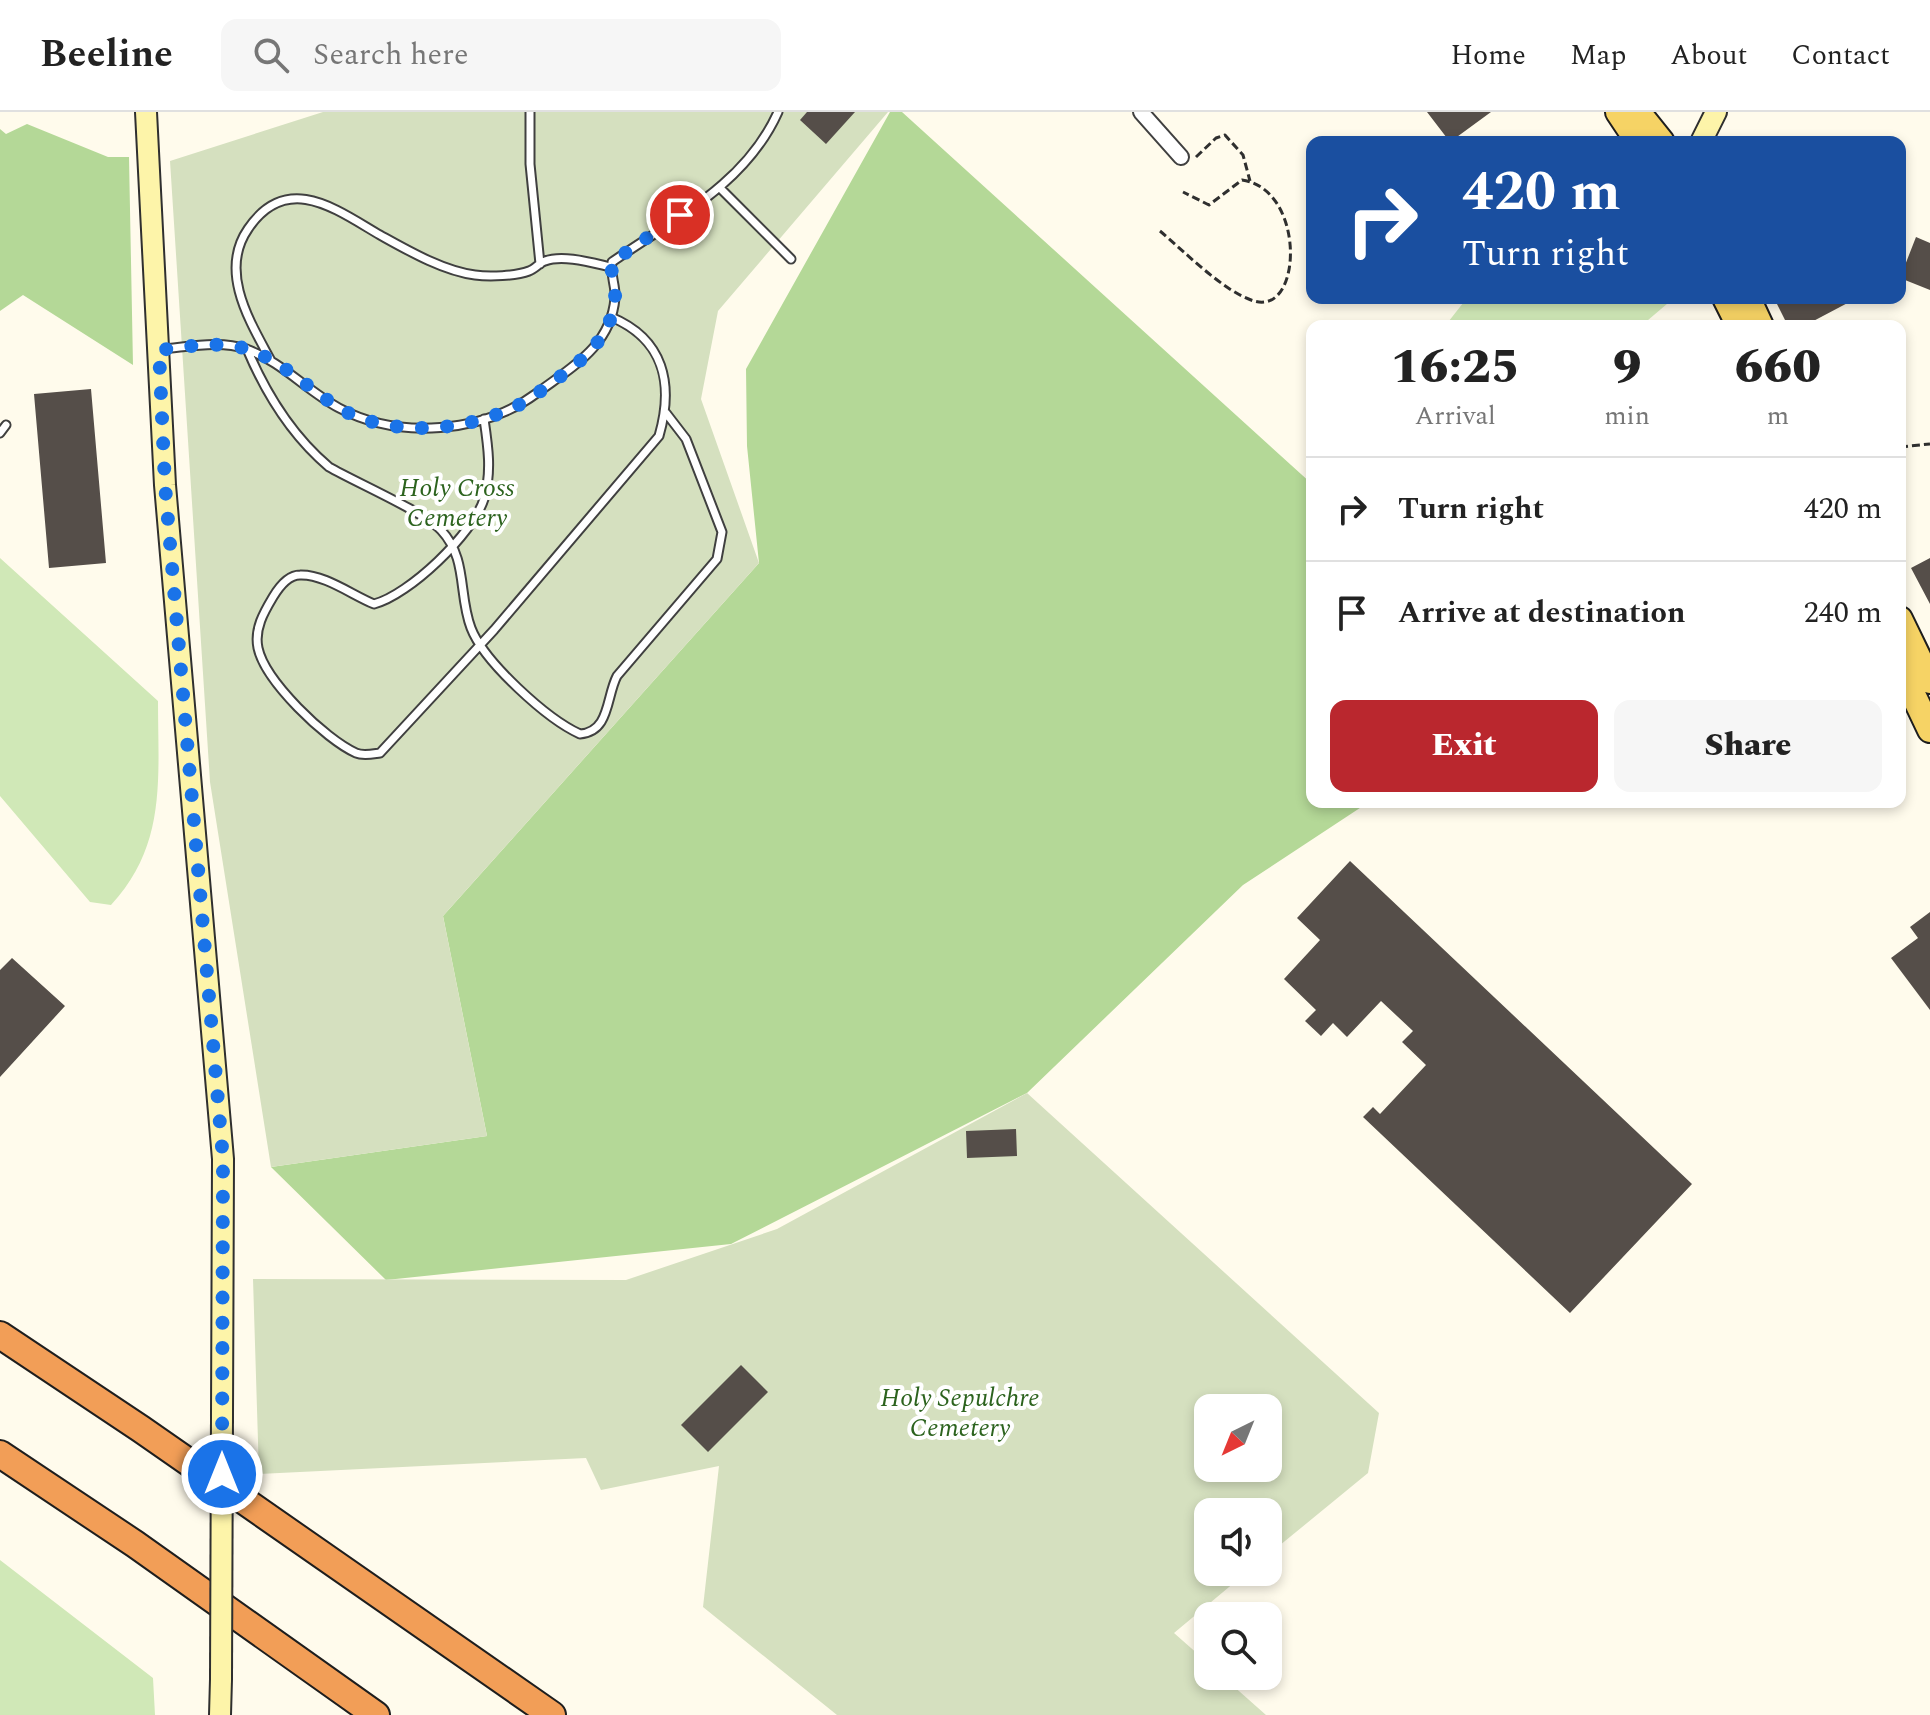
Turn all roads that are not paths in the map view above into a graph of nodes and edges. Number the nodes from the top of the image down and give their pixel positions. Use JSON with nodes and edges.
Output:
{"nodes":[{"id":1,"x":146,"y":112,"type":"edge"},
{"id":2,"x":530,"y":112,"type":"edge"},
{"id":3,"x":778,"y":112,"type":"edge"},
{"id":4,"x":1141,"y":112,"type":"edge"},
{"id":5,"x":1618,"y":112,"type":"edge"},
{"id":6,"x":1638,"y":112,"type":"edge"},
{"id":7,"x":1716,"y":112,"type":"edge"},
{"id":8,"x":1634,"y":136,"type":"edge"},
{"id":9,"x":1657,"y":136,"type":"edge"},
{"id":10,"x":1704,"y":136,"type":"edge"},
{"id":11,"x":1188,"y":158,"type":"road end"},
{"id":12,"x":720,"y":188,"type":"junction"},
{"id":13,"x":791,"y":259,"type":"dead end"},
{"id":14,"x":540,"y":264,"type":"junction"},
{"id":15,"x":611,"y":267,"type":"junction"},
{"id":16,"x":611,"y":317,"type":"junction"},
{"id":17,"x":247,"y":349,"type":"junction"},
{"id":18,"x":159,"y":350,"type":"junction"},
{"id":19,"x":271,"y":361,"type":"junction"},
{"id":20,"x":666,"y":413,"type":"junction"},
{"id":21,"x":484,"y":419,"type":"junction"},
{"id":22,"x":6,"y":425,"type":"dead end"},
{"id":23,"x":0,"y":433,"type":"edge"},
{"id":24,"x":453,"y":546,"type":"junction"},
{"id":25,"x":1906,"y":631,"type":"edge"},
{"id":26,"x":480,"y":645,"type":"junction"},
{"id":27,"x":1906,"y":680,"type":"edge"},
{"id":28,"x":1930,"y":681,"type":"edge"},
{"id":29,"x":1930,"y":730,"type":"edge"},
{"id":30,"x":0,"y":1318,"type":"edge"},
{"id":31,"x":0,"y":1335,"type":"edge"},
{"id":32,"x":141,"y":1429,"type":"junction"},
{"id":33,"x":0,"y":1454,"type":"edge"},
{"id":34,"x":220,"y":1715,"type":"edge"},
{"id":35,"x":376,"y":1715,"type":"edge"},
{"id":36,"x":552,"y":1715,"type":"edge"}],
"edges":[{"from":1,"to":18,"type":"main road"},
{"from":2,"to":14,"type":"lane"},
{"from":3,"to":12,"type":"lane"},
{"from":4,"to":11,"type":"street"},
{"from":5,"to":8,"type":"main road"},
{"from":6,"to":9,"type":"main road"},
{"from":7,"to":10,"type":"main road"},
{"from":12,"to":13,"type":"lane"},
{"from":12,"to":15,"type":"lane"},
{"from":14,"to":15,"type":"lane"},
{"from":14,"to":19,"type":"lane"},
{"from":15,"to":16,"type":"lane"},
{"from":16,"to":20,"type":"lane"},
{"from":16,"to":21,"type":"lane"},
{"from":17,"to":18,"type":"lane"},
{"from":17,"to":19,"type":"lane"},
{"from":17,"to":24,"type":"lane"},
{"from":18,"to":34,"type":"main road","bridge":true},
{"from":19,"to":21,"type":"lane"},
{"from":20,"to":26,"type":"lane"},
{"from":20,"to":26,"type":"lane"},
{"from":21,"to":24,"type":"lane"},
{"from":22,"to":23,"type":"lane"},
{"from":24,"to":26,"type":"lane"},
{"from":24,"to":26,"type":"lane"},
{"from":25,"to":28,"type":"main road"},
{"from":27,"to":29,"type":"main road"},
{"from":30,"to":32,"type":"highway"},
{"from":31,"to":32,"type":"highway"},
{"from":32,"to":36,"type":"highway"},
{"from":33,"to":35,"type":"highway"}]}
